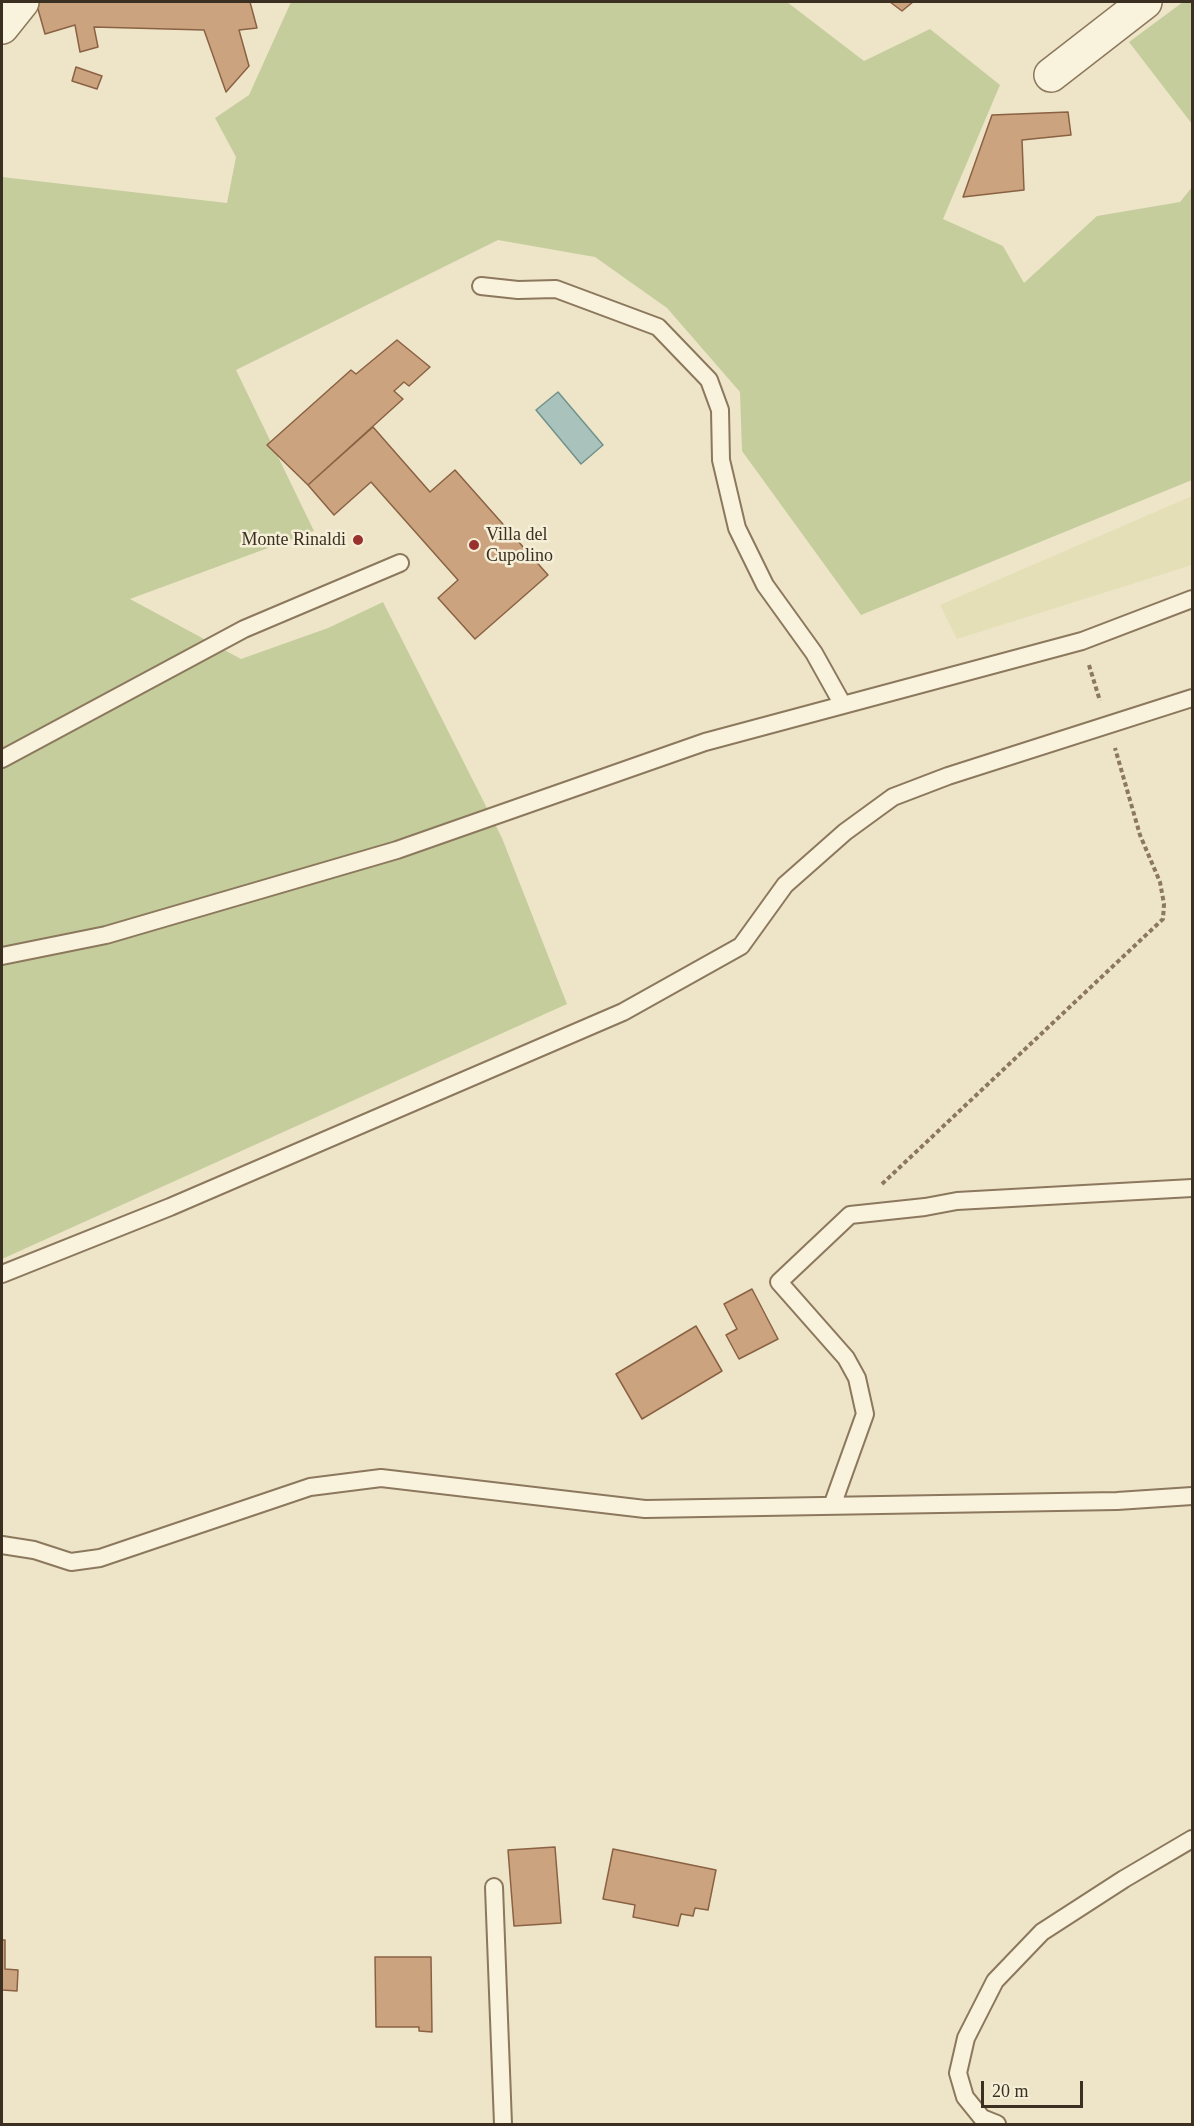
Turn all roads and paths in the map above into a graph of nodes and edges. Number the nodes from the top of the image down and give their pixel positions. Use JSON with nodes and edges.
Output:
{"nodes":[{"id":1,"x":22,"y":2,"type":"edge"},
{"id":2,"x":1145,"y":2,"type":"edge"},
{"id":3,"x":2,"y":27,"type":"edge"},
{"id":4,"x":1052,"y":75,"type":"dead end"},
{"id":5,"x":481,"y":286,"type":"dead end"},
{"id":6,"x":400,"y":563,"type":"dead end"},
{"id":7,"x":1192,"y":598,"type":"edge"},
{"id":8,"x":1082,"y":641,"type":"junction"},
{"id":9,"x":1192,"y":698,"type":"edge"},
{"id":10,"x":843,"y":705,"type":"junction"},
{"id":11,"x":1107,"y":724,"type":"junction"},
{"id":12,"x":2,"y":759,"type":"edge"},
{"id":13,"x":2,"y":956,"type":"edge"},
{"id":14,"x":1192,"y":1188,"type":"edge"},
{"id":15,"x":850,"y":1215,"type":"junction"},
{"id":16,"x":2,"y":1274,"type":"edge"},
{"id":17,"x":1192,"y":1496,"type":"edge"},
{"id":18,"x":832,"y":1506,"type":"junction"},
{"id":19,"x":2,"y":1545,"type":"edge"},
{"id":20,"x":1192,"y":1839,"type":"edge"},
{"id":21,"x":494,"y":1887,"type":"dead end"},
{"id":22,"x":502,"y":2124,"type":"edge"},
{"id":23,"x":997,"y":2124,"type":"edge"}],
"edges":[{"from":1,"to":3,"type":"street"},
{"from":2,"to":4,"type":"street"},
{"from":5,"to":10,"type":"lane"},
{"from":6,"to":12,"type":"lane"},
{"from":7,"to":8,"type":"lane"},
{"from":8,"to":10,"type":"lane"},
{"from":8,"to":11,"type":"path"},
{"from":9,"to":11,"type":"lane"},
{"from":10,"to":13,"type":"lane"},
{"from":11,"to":15,"type":"path"},
{"from":11,"to":16,"type":"lane"},
{"from":14,"to":15,"type":"lane"},
{"from":15,"to":18,"type":"lane"},
{"from":17,"to":18,"type":"lane"},
{"from":18,"to":19,"type":"lane"},
{"from":20,"to":23,"type":"lane"},
{"from":21,"to":22,"type":"lane"}]}
